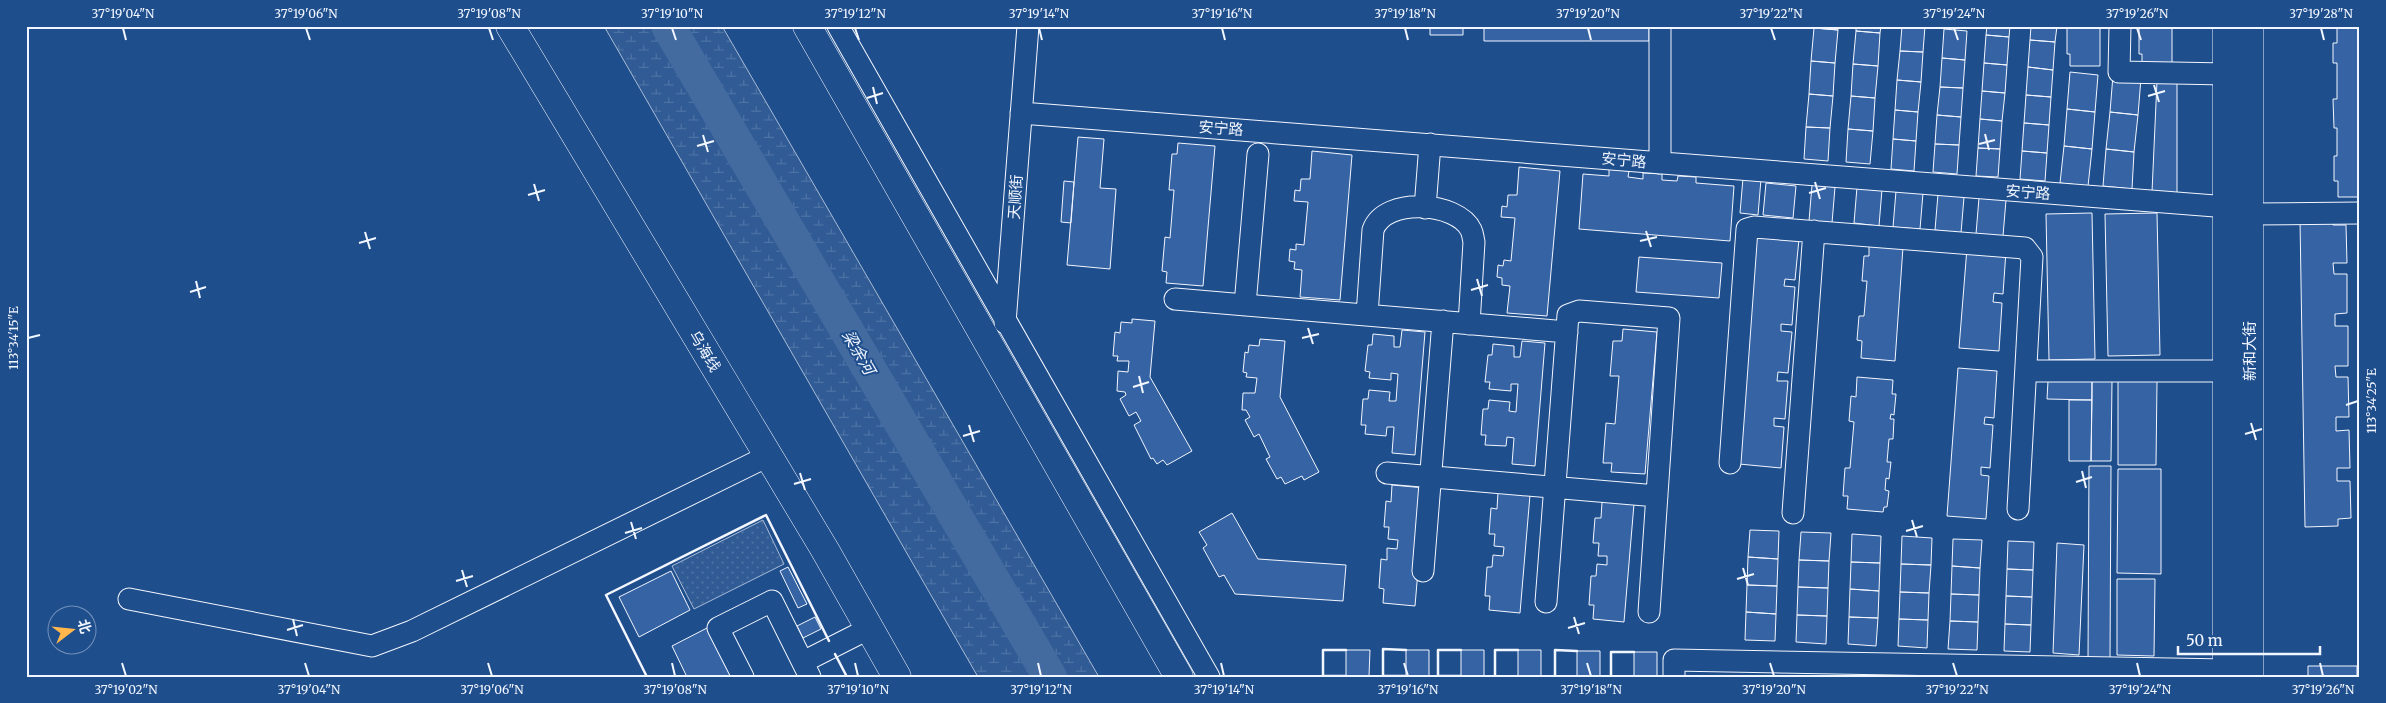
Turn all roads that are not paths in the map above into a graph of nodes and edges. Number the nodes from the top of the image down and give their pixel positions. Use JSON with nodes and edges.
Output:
{"nodes":[{"id":1,"x":510,"y":26,"type":"edge"},
{"id":2,"x":807,"y":26,"type":"edge"},
{"id":3,"x":838,"y":26,"type":"edge"},
{"id":4,"x":1028,"y":26,"type":"edge"},
{"id":5,"x":1660,"y":26,"type":"edge"},
{"id":6,"x":2120,"y":26,"type":"edge"},
{"id":7,"x":2228,"y":26,"type":"edge"},
{"id":8,"x":2249,"y":26,"type":"edge"},
{"id":9,"x":2228,"y":74,"type":"junction"},
{"id":10,"x":1021,"y":113,"type":"junction"},
{"id":11,"x":1430,"y":144,"type":"junction"},
{"id":12,"x":1258,"y":154,"type":"dead end"},
{"id":13,"x":1660,"y":163,"type":"junction"},
{"id":14,"x":1425,"y":208,"type":"junction"},
{"id":15,"x":2238,"y":211,"type":"junction"},
{"id":16,"x":2360,"y":213,"type":"edge"},
{"id":17,"x":1814,"y":231,"type":"junction"},
{"id":18,"x":1175,"y":299,"type":"dead end"},
{"id":19,"x":1246,"y":304,"type":"junction"},
{"id":20,"x":1367,"y":315,"type":"junction"},
{"id":21,"x":1005,"y":320,"type":"junction"},
{"id":22,"x":1444,"y":322,"type":"junction"},
{"id":23,"x":1469,"y":324,"type":"junction"},
{"id":24,"x":1567,"y":332,"type":"junction"},
{"id":25,"x":1001,"y":368,"type":"junction"},
{"id":26,"x":2026,"y":371,"type":"junction"},
{"id":27,"x":2227,"y":371,"type":"junction"},
{"id":28,"x":768,"y":456,"type":"junction"},
{"id":29,"x":1730,"y":463,"type":"dead end"},
{"id":30,"x":1387,"y":473,"type":"dead end"},
{"id":31,"x":1431,"y":476,"type":"junction"},
{"id":32,"x":1555,"y":487,"type":"junction"},
{"id":33,"x":1657,"y":496,"type":"junction"},
{"id":34,"x":2018,"y":509,"type":"dead end"},
{"id":35,"x":1793,"y":513,"type":"dead end"},
{"id":36,"x":1423,"y":571,"type":"dead end"},
{"id":37,"x":129,"y":599,"type":"dead end"},
{"id":38,"x":1546,"y":602,"type":"dead end"},
{"id":39,"x":1649,"y":612,"type":"dead end"},
{"id":40,"x":870,"y":628,"type":"junction"},
{"id":41,"x":806,"y":669,"type":"edge"},
{"id":42,"x":2234,"y":675,"type":"edge"},
{"id":43,"x":743,"y":677,"type":"edge"},
{"id":44,"x":898,"y":677,"type":"edge"},
{"id":45,"x":1178,"y":677,"type":"edge"},
{"id":46,"x":1209,"y":677,"type":"edge"},
{"id":47,"x":1674,"y":677,"type":"edge"}],
"edges":[{"from":1,"to":28,"type":"main road","name":"乌海线"},
{"from":2,"to":25,"type":"main road"},
{"from":3,"to":21,"type":"street"},
{"from":4,"to":10,"type":"street","name":"天顺街"},
{"from":5,"to":13,"type":"street"},
{"from":6,"to":9,"type":"street"},
{"from":7,"to":9,"type":"main road","name":"新和大街"},
{"from":8,"to":15,"type":"main road","name":"新和大街"},
{"from":9,"to":15,"type":"main road","name":"新和大街"},
{"from":10,"to":11,"type":"street","name":"安宁路"},
{"from":10,"to":21,"type":"street","name":"天顺街"},
{"from":11,"to":13,"type":"street","name":"安宁路"},
{"from":11,"to":14,"type":"street"},
{"from":12,"to":19,"type":"street"},
{"from":13,"to":15,"type":"street","name":"安宁路"},
{"from":14,"to":20,"type":"street"},
{"from":14,"to":23,"type":"street"},
{"from":15,"to":16,"type":"street","name":"安宁路"},
{"from":15,"to":27,"type":"main road","name":"新和大街"},
{"from":15,"to":42,"type":"main road","name":"新和大街"},
{"from":17,"to":26,"type":"street"},
{"from":17,"to":29,"type":"street"},
{"from":17,"to":35,"type":"street"},
{"from":18,"to":19,"type":"street"},
{"from":19,"to":20,"type":"street"},
{"from":20,"to":22,"type":"street"},
{"from":21,"to":25,"type":"street","name":"天顺街"},
{"from":21,"to":46,"type":"street"},
{"from":22,"to":23,"type":"street"},
{"from":22,"to":31,"type":"street"},
{"from":23,"to":24,"type":"street"},
{"from":24,"to":32,"type":"street"},
{"from":24,"to":33,"type":"street"},
{"from":25,"to":45,"type":"main road"},
{"from":26,"to":27,"type":"street"},
{"from":26,"to":34,"type":"street"},
{"from":27,"to":42,"type":"main road","name":"新和大街"},
{"from":28,"to":37,"type":"street"},
{"from":28,"to":40,"type":"main road","name":"乌海线"},
{"from":30,"to":31,"type":"street"},
{"from":31,"to":32,"type":"street"},
{"from":31,"to":36,"type":"street"},
{"from":32,"to":33,"type":"street"},
{"from":32,"to":38,"type":"street"},
{"from":33,"to":39,"type":"street"},
{"from":40,"to":41,"type":"street"},
{"from":40,"to":44,"type":"main road","name":"乌海线"},
{"from":41,"to":43,"type":"street"},
{"from":42,"to":47,"type":"street"}]}
